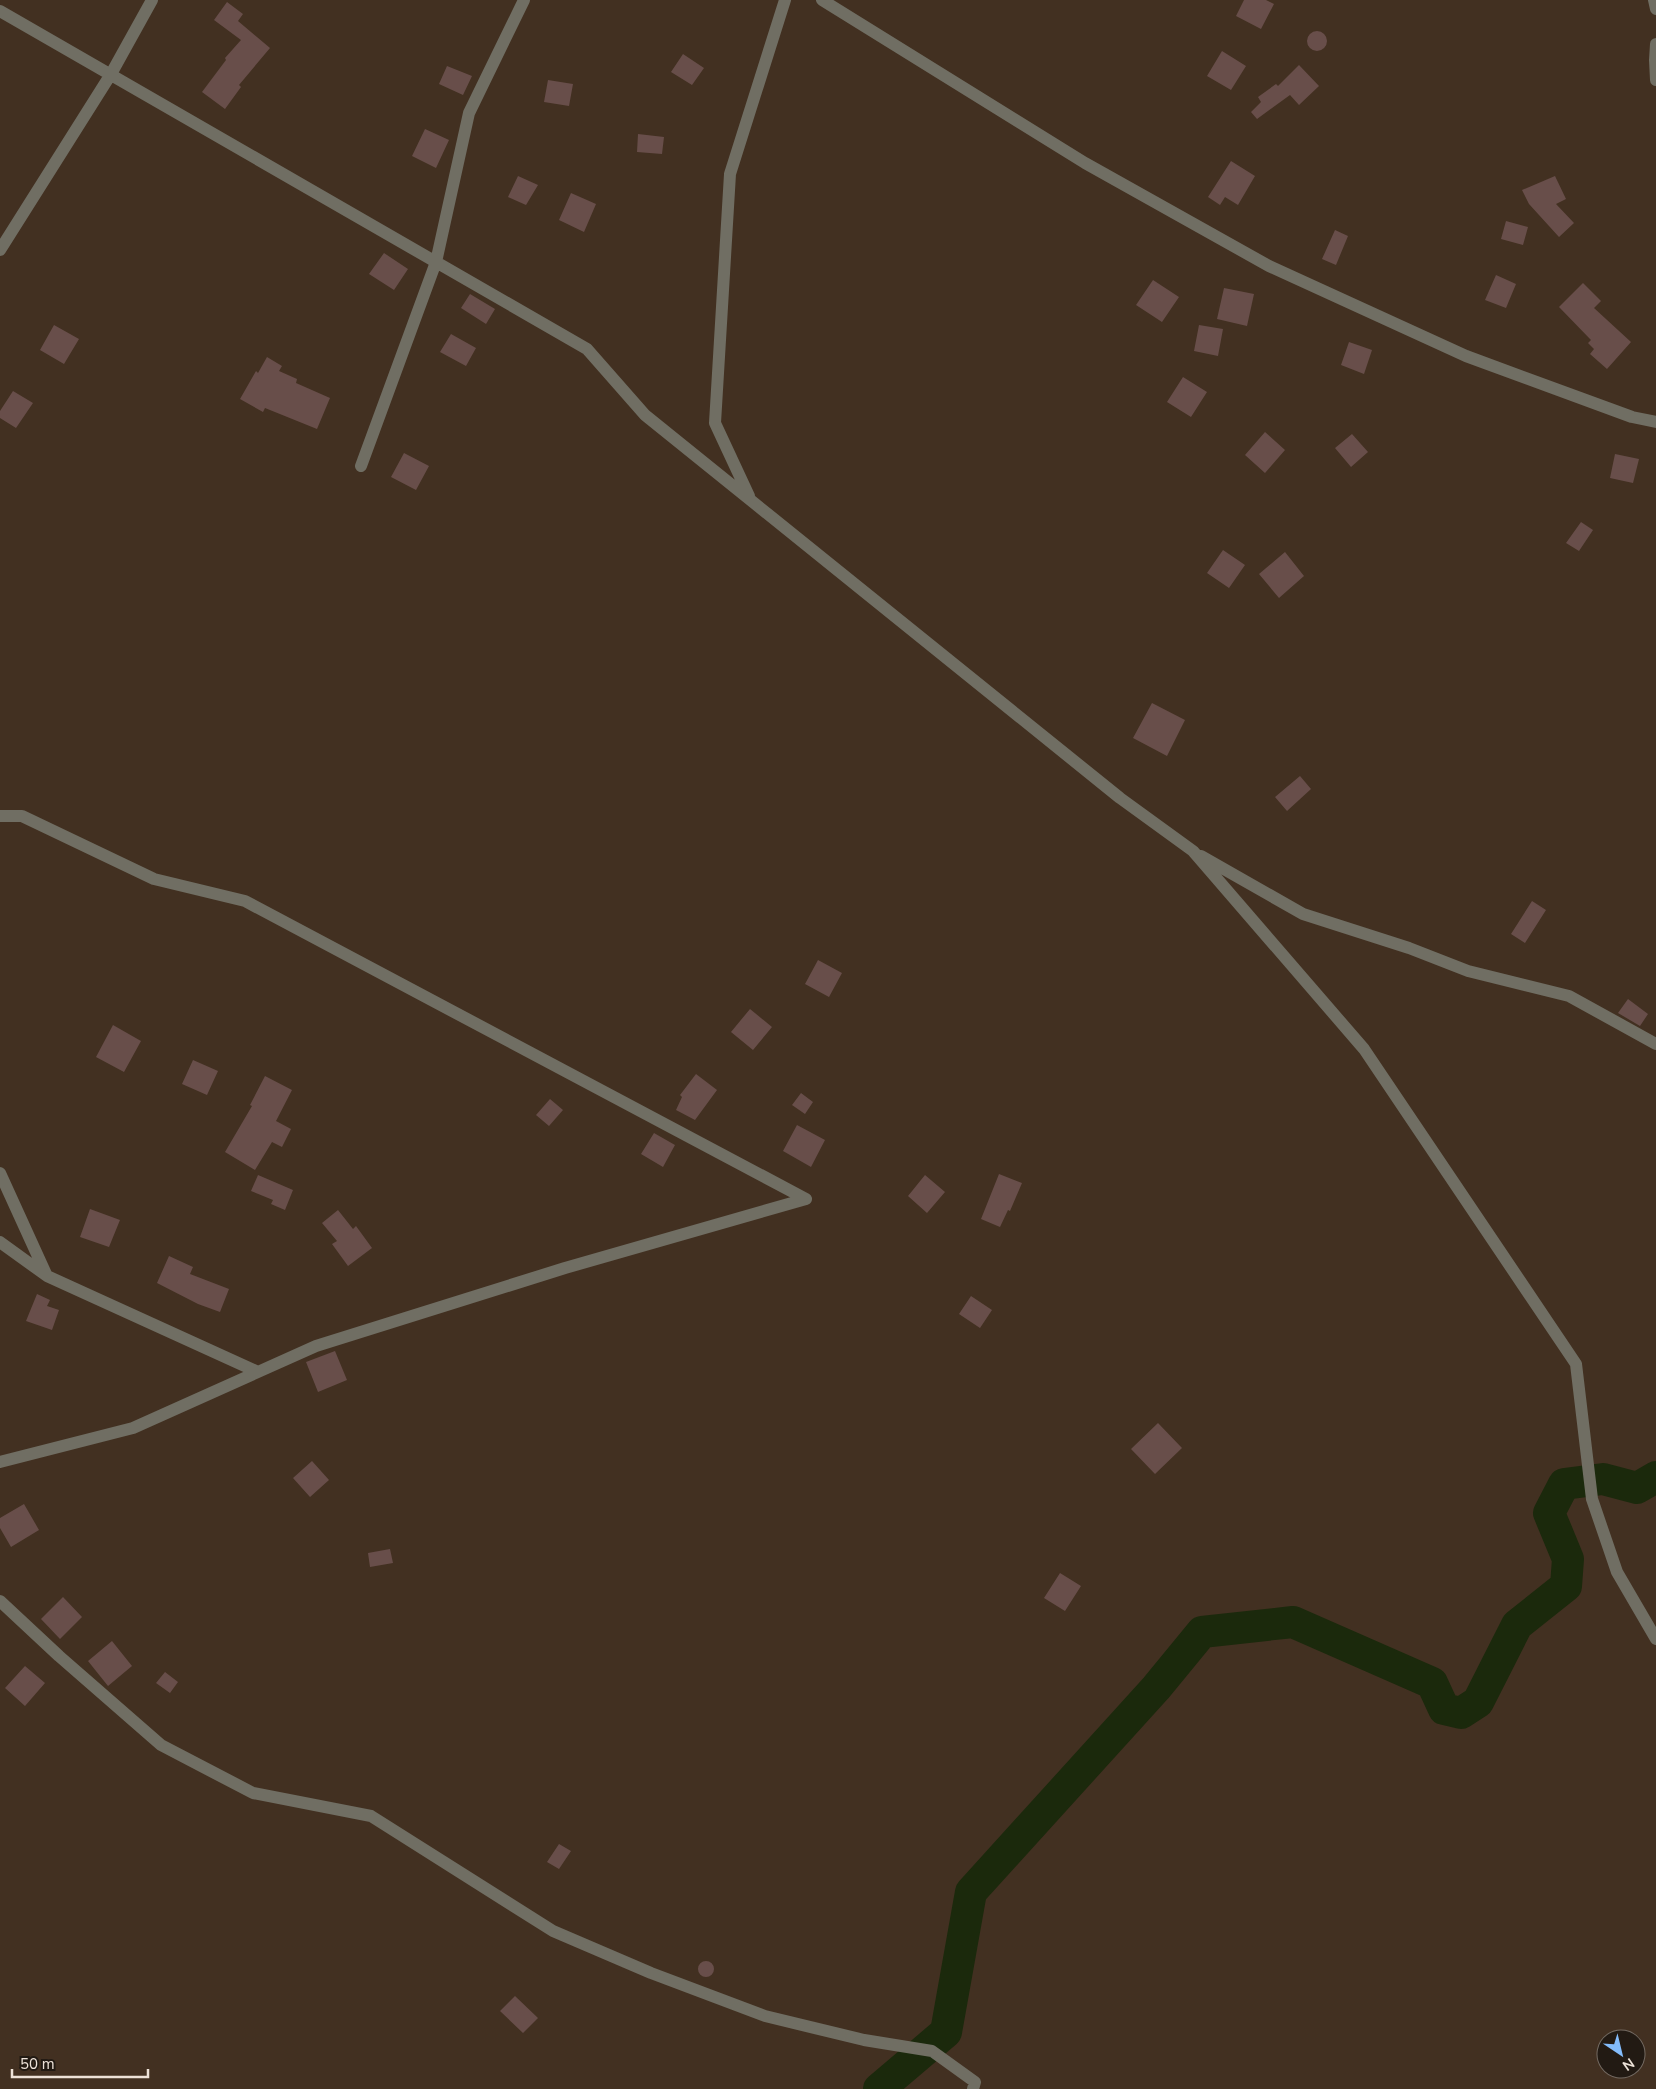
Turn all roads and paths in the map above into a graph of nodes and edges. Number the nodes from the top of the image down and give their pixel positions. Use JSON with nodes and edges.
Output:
{"nodes":[{"id":1,"x":152,"y":0,"type":"edge"},
{"id":2,"x":524,"y":0,"type":"edge"},
{"id":3,"x":785,"y":0,"type":"edge"},
{"id":4,"x":822,"y":0,"type":"edge"},
{"id":5,"x":1654,"y":0,"type":"edge"},
{"id":6,"x":1656,"y":9,"type":"edge"},
{"id":7,"x":0,"y":11,"type":"edge"},
{"id":8,"x":1656,"y":44,"type":"edge"},
{"id":9,"x":111,"y":74,"type":"junction"},
{"id":10,"x":1656,"y":80,"type":"edge"},
{"id":11,"x":0,"y":250,"type":"edge"},
{"id":12,"x":436,"y":262,"type":"junction"},
{"id":13,"x":1656,"y":422,"type":"edge"},
{"id":14,"x":360,"y":466,"type":"dead end"},
{"id":15,"x":750,"y":500,"type":"junction"},
{"id":16,"x":0,"y":816,"type":"edge"},
{"id":17,"x":1193,"y":851,"type":"junction"},
{"id":18,"x":1656,"y":1044,"type":"edge"},
{"id":19,"x":0,"y":1173,"type":"edge"},
{"id":20,"x":0,"y":1242,"type":"edge"},
{"id":21,"x":47,"y":1276,"type":"junction"},
{"id":22,"x":258,"y":1372,"type":"junction"},
{"id":23,"x":0,"y":1462,"type":"edge"},
{"id":24,"x":0,"y":1602,"type":"edge"},
{"id":25,"x":1656,"y":1639,"type":"edge"},
{"id":26,"x":973,"y":2089,"type":"edge"}],
"edges":[{"from":1,"to":9,"type":"street"},
{"from":2,"to":12,"type":"street"},
{"from":3,"to":15,"type":"street"},
{"from":4,"to":13,"type":"street"},
{"from":5,"to":6,"type":"street"},
{"from":7,"to":9,"type":"street"},
{"from":8,"to":10,"type":"street"},
{"from":9,"to":11,"type":"street"},
{"from":9,"to":12,"type":"street"},
{"from":12,"to":14,"type":"street"},
{"from":12,"to":15,"type":"street"},
{"from":15,"to":17,"type":"street"},
{"from":16,"to":22,"type":"street"},
{"from":17,"to":18,"type":"street"},
{"from":17,"to":25,"type":"street"},
{"from":19,"to":21,"type":"street"},
{"from":20,"to":21,"type":"street"},
{"from":21,"to":22,"type":"street"},
{"from":22,"to":23,"type":"street"},
{"from":24,"to":26,"type":"street"}]}
